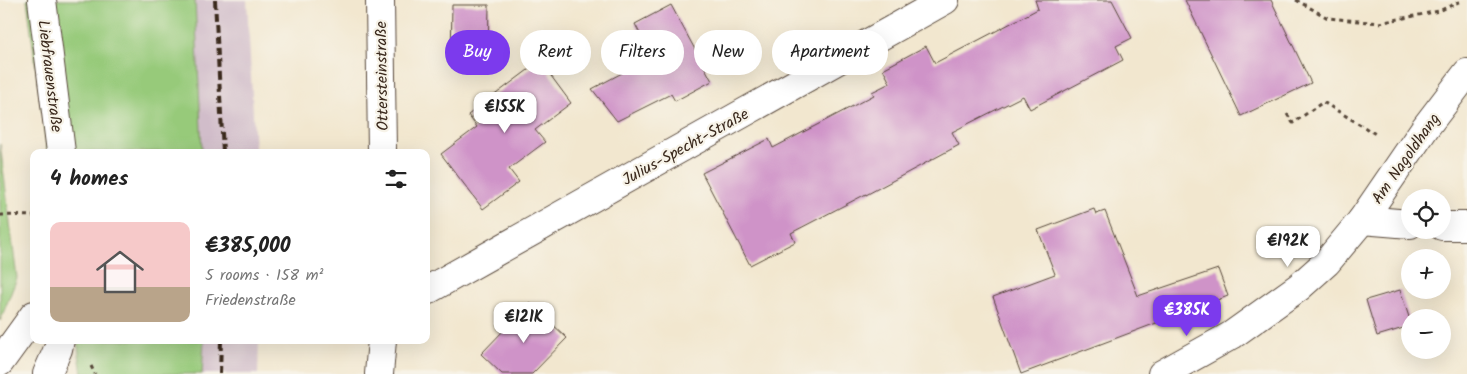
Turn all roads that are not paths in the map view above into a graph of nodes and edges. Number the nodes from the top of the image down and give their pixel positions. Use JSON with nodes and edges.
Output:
{"nodes":[{"id":1,"x":42,"y":0,"type":"edge"},
{"id":2,"x":380,"y":0,"type":"edge"},
{"id":3,"x":945,"y":0,"type":"edge"},
{"id":4,"x":1467,"y":73,"type":"edge"},
{"id":5,"x":61,"y":149,"type":"edge"},
{"id":6,"x":382,"y":149,"type":"edge"},
{"id":7,"x":1362,"y":220,"type":"junction"},
{"id":8,"x":1401,"y":223,"type":"edge"},
{"id":9,"x":1451,"y":226,"type":"edge"},
{"id":10,"x":1467,"y":226,"type":"edge"},
{"id":11,"x":430,"y":289,"type":"edge"},
{"id":12,"x":30,"y":321,"type":"edge"},
{"id":13,"x":59,"y":344,"type":"edge"},
{"id":14,"x":382,"y":344,"type":"edge"},
{"id":15,"x":0,"y":362,"type":"edge"},
{"id":16,"x":46,"y":374,"type":"edge"},
{"id":17,"x":379,"y":374,"type":"edge"},
{"id":18,"x":1162,"y":374,"type":"edge"}],
"edges":[{"from":1,"to":5,"type":"street","name":"Liebfrauenstraße"},
{"from":2,"to":6,"type":"street","name":"Ottersteinstraße"},
{"from":3,"to":11,"type":"street","name":"Julius-Specht-Straße"},
{"from":4,"to":7,"type":"street","name":"Am Nagoldhang"},
{"from":7,"to":8,"type":"street"},
{"from":7,"to":18,"type":"street","name":"Am Nagoldhang"},
{"from":9,"to":10,"type":"street"},
{"from":12,"to":15,"type":"street"},
{"from":13,"to":16,"type":"street"},
{"from":14,"to":17,"type":"street"}]}
